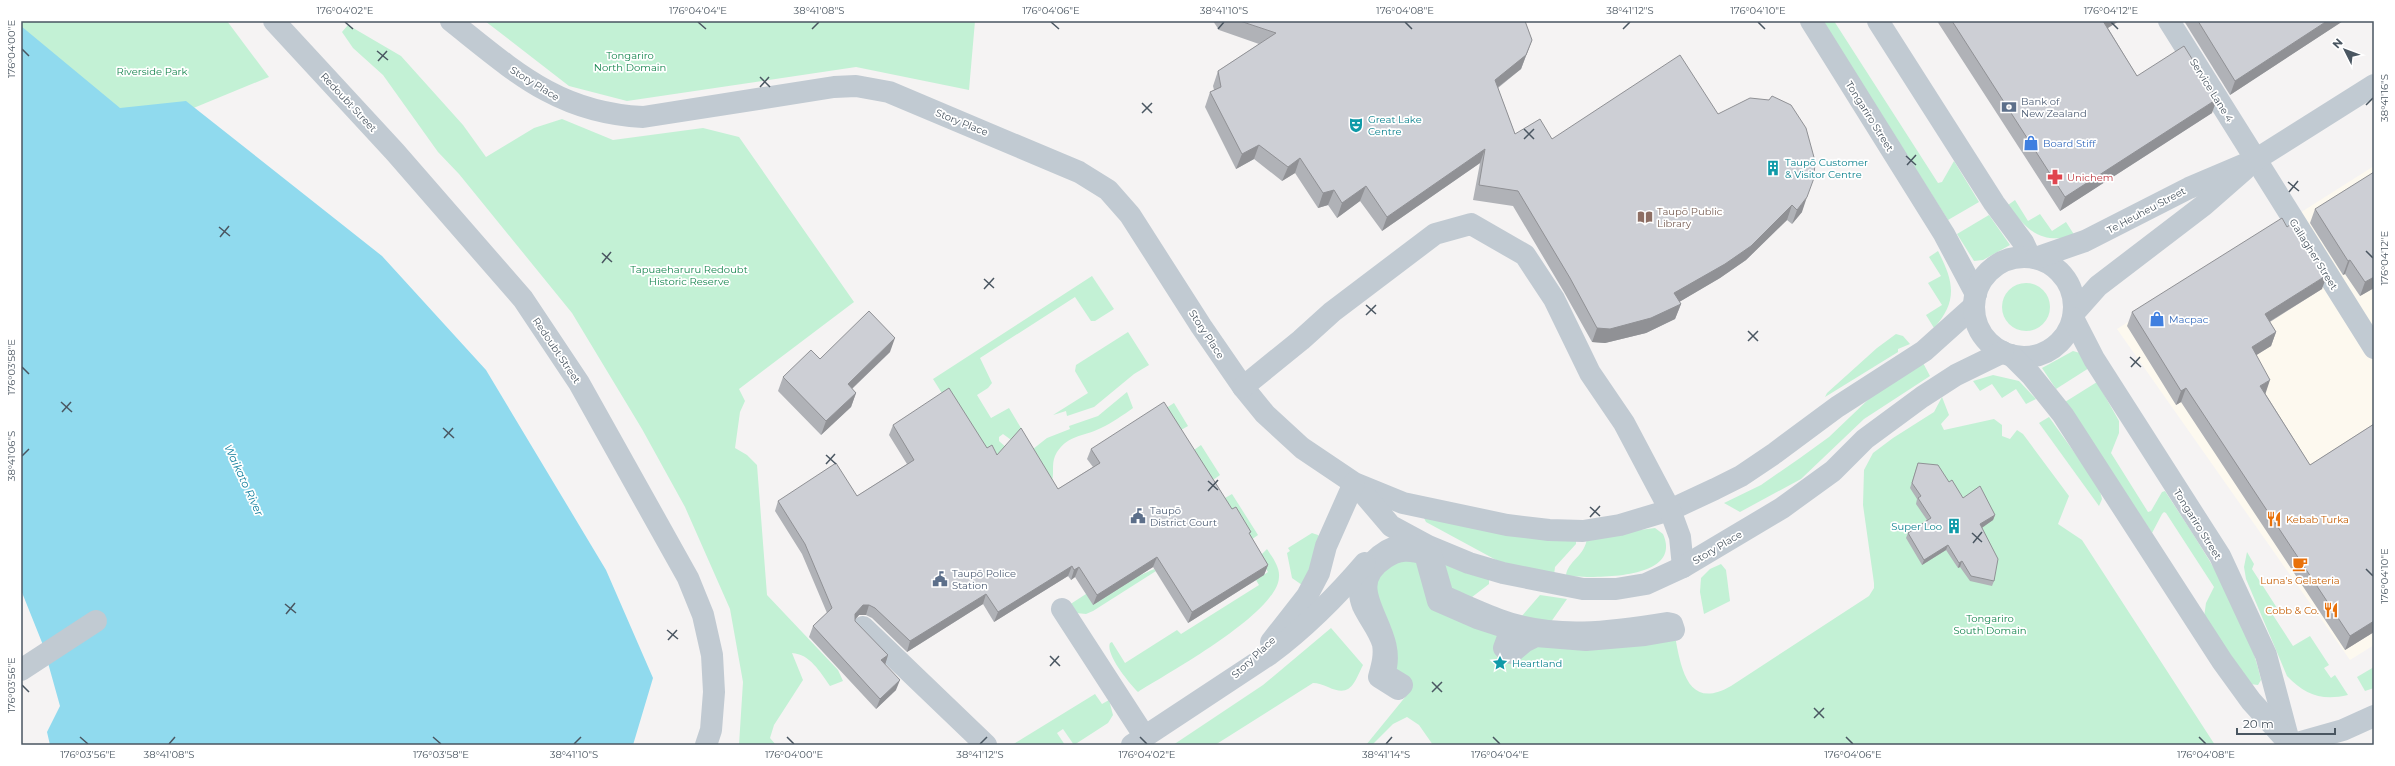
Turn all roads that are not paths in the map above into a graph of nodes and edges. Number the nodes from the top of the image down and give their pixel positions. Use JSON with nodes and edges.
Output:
{"nodes":[{"id":1,"x":274,"y":21,"type":"edge"},
{"id":2,"x":451,"y":21,"type":"edge"},
{"id":3,"x":1811,"y":21,"type":"edge"},
{"id":4,"x":1878,"y":21,"type":"edge"},
{"id":5,"x":2169,"y":21,"type":"edge"},
{"id":6,"x":2374,"y":85,"type":"edge"},
{"id":7,"x":2255,"y":160,"type":"junction"},
{"id":8,"x":2033,"y":258,"type":"junction"},
{"id":9,"x":1974,"y":301,"type":"junction"},
{"id":10,"x":2073,"y":316,"type":"junction"},
{"id":11,"x":2374,"y":348,"type":"edge"},
{"id":12,"x":2007,"y":354,"type":"junction"},
{"id":13,"x":1243,"y":387,"type":"junction"},
{"id":14,"x":1354,"y":483,"type":"junction"},
{"id":15,"x":1403,"y":503,"type":"junction"},
{"id":16,"x":1670,"y":510,"type":"junction"},
{"id":17,"x":1391,"y":526,"type":"junction"},
{"id":18,"x":1683,"y":567,"type":"junction"},
{"id":19,"x":1062,"y":609,"type":"dead end"},
{"id":20,"x":96,"y":621,"type":"dead end"},
{"id":21,"x":863,"y":627,"type":"edge"},
{"id":22,"x":21,"y":670,"type":"edge"},
{"id":23,"x":1226,"y":682,"type":"junction"},
{"id":24,"x":1398,"y":689,"type":"joint"},
{"id":25,"x":2374,"y":716,"type":"edge"},
{"id":26,"x":1138,"y":741,"type":"edge"},
{"id":27,"x":706,"y":745,"type":"edge"},
{"id":28,"x":986,"y":745,"type":"edge"},
{"id":29,"x":2291,"y":745,"type":"edge"}],
"edges":[{"from":1,"to":27,"type":"street","name":"Redoubt Street"},
{"from":2,"to":13,"type":"street","name":"Story Place"},
{"from":3,"to":9,"type":"street","name":"Tongariro Street"},
{"from":4,"to":8,"type":"street"},
{"from":5,"to":7,"type":"street","name":"Service Lane 4"},
{"from":6,"to":7,"type":"street","name":"Te Heuheu Street"},
{"from":7,"to":8,"type":"street","name":"Te Heuheu Street"},
{"from":7,"to":10,"type":"street","name":"Te Heuheu Street"},
{"from":7,"to":11,"type":"street","name":"Gallagher Street"},
{"from":8,"to":9,"type":"street"},
{"from":8,"to":10,"type":"street"},
{"from":9,"to":12,"type":"street"},
{"from":9,"to":16,"type":"street","name":"Story Place"},
{"from":10,"to":12,"type":"street"},
{"from":10,"to":29,"type":"street","name":"Tongariro Street"},
{"from":12,"to":18,"type":"street","name":"Story Place"},
{"from":12,"to":29,"type":"street"},
{"from":13,"to":14,"type":"street","name":"Story Place"},
{"from":13,"to":16,"type":"street"},
{"from":14,"to":15,"type":"street","name":"Story Place"},
{"from":14,"to":17,"type":"street","name":"Story Place"},
{"from":14,"to":23,"type":"street","name":"Story Place"},
{"from":15,"to":16,"type":"street","name":"Story Place"},
{"from":15,"to":17,"type":"street","name":"Story Place"},
{"from":16,"to":18,"type":"street"},
{"from":17,"to":18,"type":"street","name":"Story Place"},
{"from":17,"to":23,"type":"street","name":"Story Place"},
{"from":19,"to":26,"type":"street"},
{"from":20,"to":22,"type":"street"},
{"from":21,"to":28,"type":"street"},
{"from":23,"to":26,"type":"street","name":"Story Place"},
{"from":24,"to":24,"type":"street"},
{"from":25,"to":29,"type":"street"}]}
